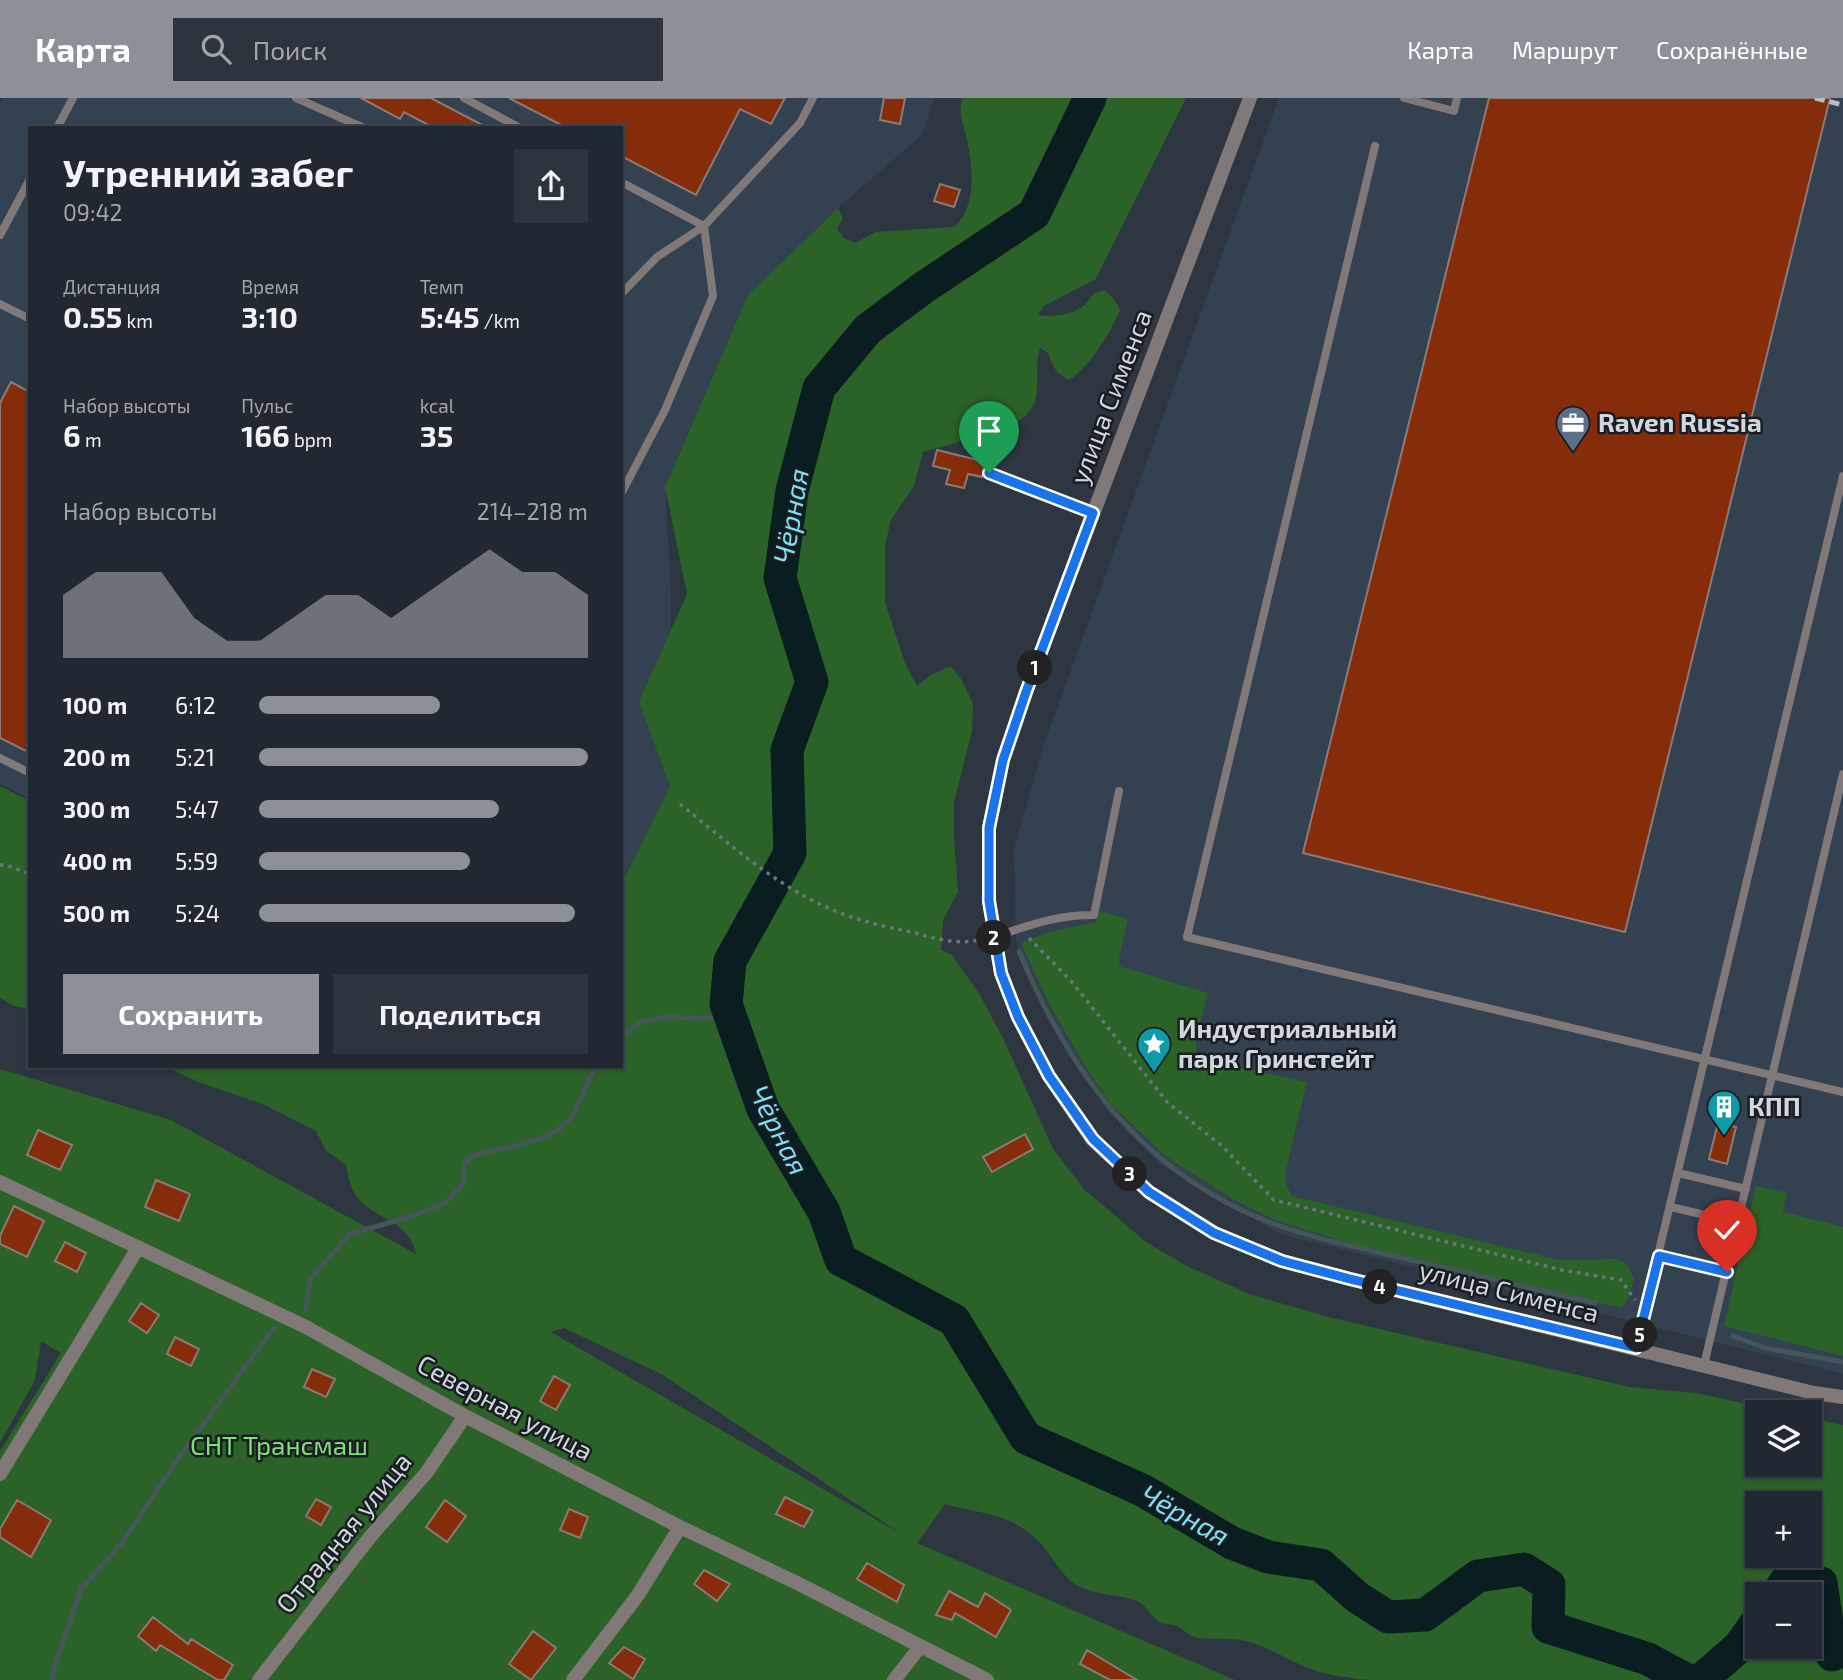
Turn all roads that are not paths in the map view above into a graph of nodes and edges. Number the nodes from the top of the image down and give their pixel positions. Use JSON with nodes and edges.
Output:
{"nodes":[{"id":1,"x":74,"y":98,"type":"edge"},
{"id":2,"x":296,"y":98,"type":"edge"},
{"id":3,"x":464,"y":98,"type":"edge"},
{"id":4,"x":813,"y":98,"type":"edge"},
{"id":5,"x":1250,"y":98,"type":"edge"},
{"id":6,"x":1404,"y":98,"type":"edge"},
{"id":7,"x":1457,"y":98,"type":"edge"},
{"id":8,"x":58,"y":126,"type":"edge"},
{"id":9,"x":359,"y":126,"type":"edge"},
{"id":10,"x":516,"y":126,"type":"edge"},
{"id":11,"x":1375,"y":146,"type":"dead end"},
{"id":12,"x":28,"y":183,"type":"edge"},
{"id":13,"x":623,"y":183,"type":"edge"},
{"id":14,"x":704,"y":226,"type":"junction"},
{"id":15,"x":0,"y":235,"type":"edge"},
{"id":16,"x":623,"y":292,"type":"edge"},
{"id":17,"x":0,"y":304,"type":"edge"},
{"id":18,"x":28,"y":318,"type":"edge"},
{"id":19,"x":989,"y":473,"type":"dead end"},
{"id":20,"x":1843,"y":475,"type":"edge"},
{"id":21,"x":623,"y":490,"type":"edge"},
{"id":22,"x":1093,"y":513,"type":"junction"},
{"id":23,"x":0,"y":758,"type":"edge"},
{"id":24,"x":28,"y":772,"type":"edge"},
{"id":25,"x":1843,"y":774,"type":"edge"},
{"id":26,"x":1119,"y":791,"type":"dead end"},
{"id":27,"x":994,"y":937,"type":"junction"},
{"id":28,"x":1705,"y":1059,"type":"junction"},
{"id":29,"x":1772,"y":1075,"type":"junction"},
{"id":30,"x":1843,"y":1092,"type":"edge"},
{"id":31,"x":1678,"y":1173,"type":"junction"},
{"id":32,"x":0,"y":1182,"type":"edge"},
{"id":33,"x":1746,"y":1189,"type":"junction"},
{"id":34,"x":1671,"y":1207,"type":"junction"},
{"id":35,"x":1738,"y":1223,"type":"junction"},
{"id":36,"x":138,"y":1248,"type":"junction"},
{"id":37,"x":1659,"y":1256,"type":"junction"},
{"id":38,"x":1727,"y":1272,"type":"junction"},
{"id":39,"x":1636,"y":1348,"type":"junction"},
{"id":40,"x":1704,"y":1365,"type":"junction"},
{"id":41,"x":1843,"y":1397,"type":"edge"},
{"id":42,"x":465,"y":1416,"type":"junction"},
{"id":43,"x":0,"y":1474,"type":"edge"},
{"id":44,"x":680,"y":1527,"type":"junction"},
{"id":45,"x":920,"y":1647,"type":"junction"},
{"id":46,"x":259,"y":1680,"type":"edge"},
{"id":47,"x":573,"y":1680,"type":"edge"},
{"id":48,"x":894,"y":1680,"type":"edge"},
{"id":49,"x":987,"y":1680,"type":"edge"}],
"edges":[{"from":1,"to":8,"type":"lane"},
{"from":2,"to":9,"type":"lane"},
{"from":3,"to":10,"type":"lane"},
{"from":4,"to":14,"type":"lane"},
{"from":5,"to":22,"type":"street","name":"улица Сименса"},
{"from":6,"to":7,"type":"lane"},
{"from":11,"to":28,"type":"lane"},
{"from":12,"to":15,"type":"lane"},
{"from":13,"to":14,"type":"lane"},
{"from":14,"to":16,"type":"lane"},
{"from":14,"to":21,"type":"lane"},
{"from":17,"to":18,"type":"lane"},
{"from":19,"to":22,"type":"lane"},
{"from":20,"to":28,"type":"lane"},
{"from":22,"to":27,"type":"street","name":"улица Сименса"},
{"from":23,"to":24,"type":"lane"},
{"from":25,"to":29,"type":"lane"},
{"from":26,"to":27,"type":"lane"},
{"from":27,"to":39,"type":"street","name":"улица Сименса"},
{"from":28,"to":29,"type":"lane"},
{"from":28,"to":31,"type":"lane"},
{"from":29,"to":30,"type":"lane"},
{"from":29,"to":33,"type":"lane"},
{"from":31,"to":33,"type":"lane"},
{"from":31,"to":34,"type":"lane"},
{"from":32,"to":36,"type":"street","name":"Северная улица"},
{"from":33,"to":35,"type":"lane"},
{"from":34,"to":35,"type":"lane"},
{"from":34,"to":37,"type":"lane"},
{"from":35,"to":38,"type":"lane"},
{"from":36,"to":42,"type":"street","name":"Северная улица"},
{"from":36,"to":43,"type":"street"},
{"from":37,"to":38,"type":"lane"},
{"from":37,"to":39,"type":"lane"},
{"from":38,"to":40,"type":"lane"},
{"from":39,"to":40,"type":"street","name":"улица Сименса"},
{"from":40,"to":41,"type":"street","name":"улица Сименса"},
{"from":42,"to":44,"type":"street","name":"Северная улица"},
{"from":42,"to":46,"type":"street","name":"Отрадная улица"},
{"from":44,"to":45,"type":"street","name":"Северная улица"},
{"from":44,"to":47,"type":"street"},
{"from":45,"to":48,"type":"street"},
{"from":45,"to":49,"type":"street","name":"Северная улица"}]}
